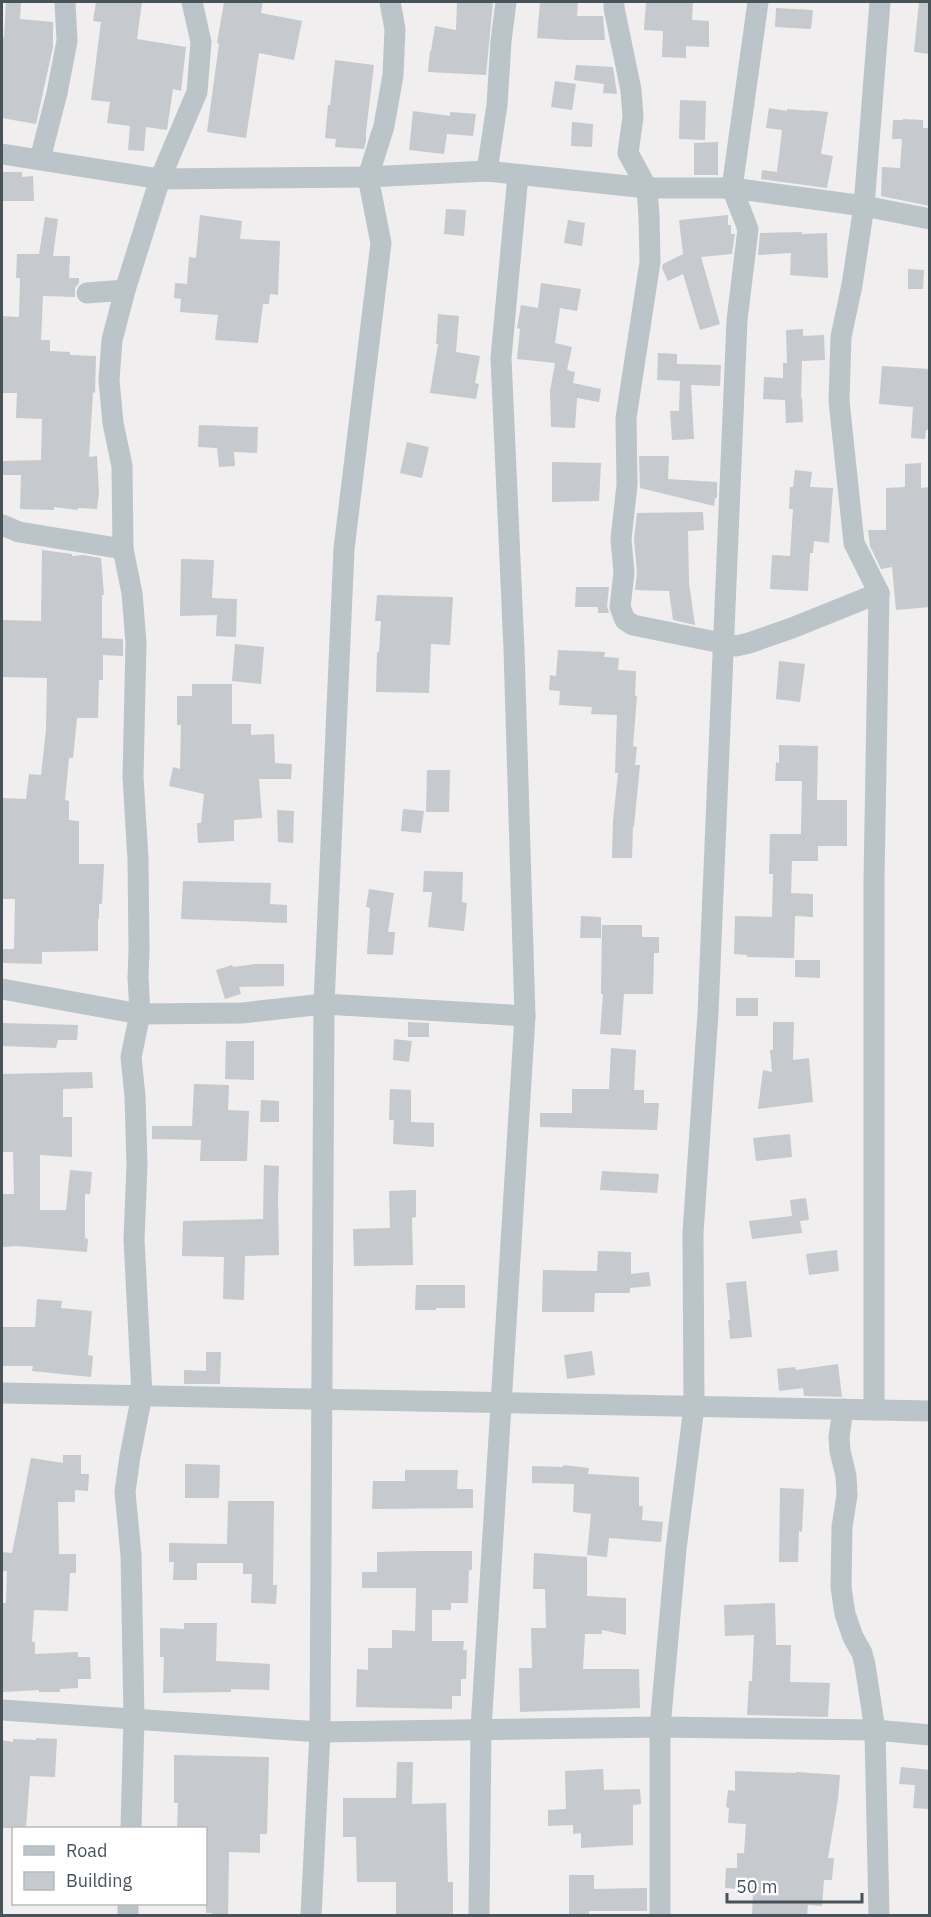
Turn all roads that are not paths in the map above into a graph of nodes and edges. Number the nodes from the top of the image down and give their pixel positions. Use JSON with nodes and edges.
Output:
{"nodes":[{"id":1,"x":65,"y":2,"type":"edge"},
{"id":2,"x":192,"y":2,"type":"edge"},
{"id":3,"x":390,"y":2,"type":"edge"},
{"id":4,"x":506,"y":2,"type":"edge"},
{"id":5,"x":614,"y":2,"type":"edge"},
{"id":6,"x":759,"y":2,"type":"edge"},
{"id":7,"x":880,"y":2,"type":"edge"},
{"id":8,"x":2,"y":154,"type":"edge"},
{"id":9,"x":40,"y":159,"type":"junction"},
{"id":10,"x":487,"y":171,"type":"junction"},
{"id":11,"x":518,"y":175,"type":"junction"},
{"id":12,"x":368,"y":177,"type":"junction"},
{"id":13,"x":160,"y":180,"type":"junction"},
{"id":14,"x":647,"y":188,"type":"junction"},
{"id":15,"x":732,"y":188,"type":"junction"},
{"id":16,"x":864,"y":206,"type":"junction"},
{"id":17,"x":930,"y":219,"type":"edge"},
{"id":18,"x":125,"y":290,"type":"junction"},
{"id":19,"x":87,"y":293,"type":"dead end"},
{"id":20,"x":2,"y":525,"type":"edge"},
{"id":21,"x":123,"y":549,"type":"junction"},
{"id":22,"x":879,"y":593,"type":"junction"},
{"id":23,"x":724,"y":644,"type":"junction"},
{"id":24,"x":2,"y":989,"type":"edge"},
{"id":25,"x":324,"y":1004,"type":"junction"},
{"id":26,"x":140,"y":1014,"type":"junction"},
{"id":27,"x":525,"y":1016,"type":"junction"},
{"id":28,"x":2,"y":1393,"type":"edge"},
{"id":29,"x":142,"y":1395,"type":"junction"},
{"id":30,"x":321,"y":1399,"type":"junction"},
{"id":31,"x":501,"y":1403,"type":"junction"},
{"id":32,"x":694,"y":1407,"type":"junction"},
{"id":33,"x":843,"y":1409,"type":"junction"},
{"id":34,"x":874,"y":1410,"type":"junction"},
{"id":35,"x":930,"y":1411,"type":"edge"},
{"id":36,"x":2,"y":1710,"type":"edge"},
{"id":37,"x":134,"y":1718,"type":"junction"},
{"id":38,"x":660,"y":1727,"type":"junction"},
{"id":39,"x":481,"y":1729,"type":"junction"},
{"id":40,"x":875,"y":1730,"type":"junction"},
{"id":41,"x":320,"y":1732,"type":"junction"},
{"id":42,"x":930,"y":1735,"type":"edge"},
{"id":43,"x":131,"y":1827,"type":"edge"},
{"id":44,"x":311,"y":1916,"type":"edge"},
{"id":45,"x":479,"y":1916,"type":"edge"},
{"id":46,"x":660,"y":1916,"type":"edge"},
{"id":47,"x":879,"y":1916,"type":"edge"}],
"edges":[{"from":1,"to":9,"type":"street"},
{"from":2,"to":13,"type":"street"},
{"from":3,"to":12,"type":"street"},
{"from":4,"to":10,"type":"street"},
{"from":5,"to":14,"type":"street"},
{"from":6,"to":15,"type":"street"},
{"from":7,"to":16,"type":"street"},
{"from":8,"to":9,"type":"street"},
{"from":9,"to":13,"type":"street"},
{"from":10,"to":11,"type":"street"},
{"from":10,"to":12,"type":"street"},
{"from":11,"to":14,"type":"street"},
{"from":11,"to":27,"type":"street"},
{"from":12,"to":13,"type":"street"},
{"from":12,"to":25,"type":"street"},
{"from":13,"to":18,"type":"street"},
{"from":14,"to":15,"type":"street"},
{"from":14,"to":23,"type":"street"},
{"from":15,"to":16,"type":"street"},
{"from":15,"to":23,"type":"street"},
{"from":16,"to":17,"type":"street"},
{"from":16,"to":22,"type":"street"},
{"from":18,"to":19,"type":"street"},
{"from":18,"to":21,"type":"street"},
{"from":20,"to":21,"type":"street"},
{"from":21,"to":26,"type":"street"},
{"from":22,"to":23,"type":"street"},
{"from":22,"to":34,"type":"street"},
{"from":23,"to":32,"type":"street"},
{"from":24,"to":26,"type":"street"},
{"from":25,"to":26,"type":"street"},
{"from":25,"to":27,"type":"street"},
{"from":25,"to":30,"type":"street"},
{"from":26,"to":29,"type":"street"},
{"from":27,"to":31,"type":"street"},
{"from":28,"to":29,"type":"street"},
{"from":29,"to":30,"type":"street"},
{"from":29,"to":37,"type":"street"},
{"from":30,"to":31,"type":"street"},
{"from":30,"to":41,"type":"street"},
{"from":31,"to":32,"type":"street"},
{"from":31,"to":39,"type":"street"},
{"from":32,"to":33,"type":"street"},
{"from":32,"to":38,"type":"street"},
{"from":33,"to":34,"type":"street"},
{"from":33,"to":40,"type":"street"},
{"from":34,"to":35,"type":"street"},
{"from":36,"to":37,"type":"street"},
{"from":37,"to":41,"type":"street"},
{"from":37,"to":43,"type":"street"},
{"from":38,"to":39,"type":"street"},
{"from":38,"to":40,"type":"street"},
{"from":38,"to":46,"type":"street"},
{"from":39,"to":41,"type":"street"},
{"from":39,"to":45,"type":"street"},
{"from":40,"to":42,"type":"street"},
{"from":40,"to":47,"type":"street"},
{"from":41,"to":44,"type":"street"}]}
